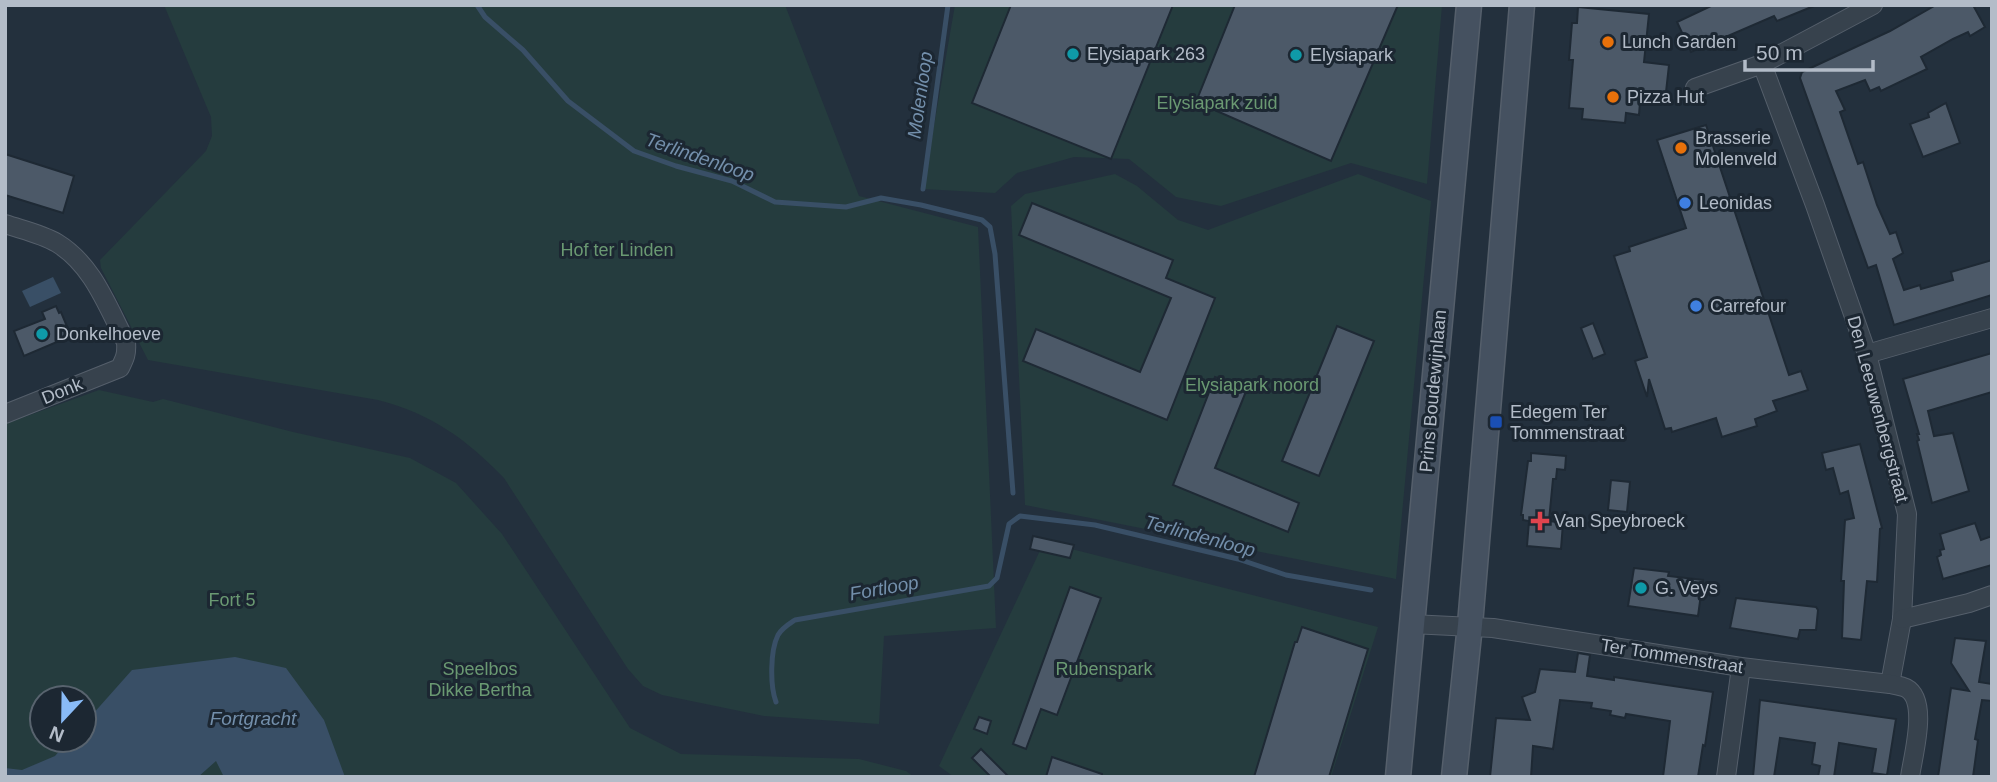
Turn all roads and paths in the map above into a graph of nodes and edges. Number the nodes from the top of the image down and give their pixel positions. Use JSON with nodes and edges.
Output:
{"nodes":[{"id":1,"x":1469,"y":5,"type":"edge"},
{"id":2,"x":1522,"y":5,"type":"edge"},
{"id":3,"x":1873,"y":5,"type":"edge"},
{"id":4,"x":1762,"y":64,"type":"junction"},
{"id":5,"x":1695,"y":88,"type":"dead end"},
{"id":6,"x":5,"y":224,"type":"edge"},
{"id":7,"x":1992,"y":318,"type":"edge"},
{"id":8,"x":1867,"y":354,"type":"junction"},
{"id":9,"x":5,"y":414,"type":"edge"},
{"id":10,"x":1992,"y":596,"type":"edge"},
{"id":11,"x":1969,"y":603,"type":"junction"},
{"id":12,"x":1992,"y":607,"type":"edge"},
{"id":13,"x":1902,"y":619,"type":"junction"},
{"id":14,"x":1411,"y":624,"type":"junction"},
{"id":15,"x":1470,"y":625,"type":"junction"},
{"id":16,"x":1741,"y":667,"type":"junction"},
{"id":17,"x":1890,"y":684,"type":"junction"},
{"id":18,"x":1398,"y":777,"type":"edge"},
{"id":19,"x":1454,"y":777,"type":"edge"},
{"id":20,"x":1726,"y":777,"type":"edge"},
{"id":21,"x":1910,"y":777,"type":"edge"}],
"edges":[{"from":1,"to":14,"type":"main road","name":"Prins Boudewijnlaan"},
{"from":2,"to":15,"type":"main road"},
{"from":3,"to":4,"type":"street"},
{"from":4,"to":5,"type":"street"},
{"from":4,"to":8,"type":"street","name":"Den Leeuwenbergstraat"},
{"from":6,"to":9,"type":"street","name":"Donk"},
{"from":7,"to":8,"type":"street"},
{"from":8,"to":13,"type":"street","name":"Den Leeuwenbergstraat"},
{"from":10,"to":11,"type":"street"},
{"from":11,"to":12,"type":"street"},
{"from":11,"to":13,"type":"street"},
{"from":13,"to":17,"type":"street","name":"Den Leeuwenbergstraat"},
{"from":14,"to":15,"type":"street","name":"Ter Tommenstraat"},
{"from":14,"to":18,"type":"main road","name":"Prins Boudewijnlaan"},
{"from":15,"to":16,"type":"street","name":"Ter Tommenstraat"},
{"from":15,"to":19,"type":"main road"},
{"from":16,"to":17,"type":"street","name":"Ter Tommenstraat"},
{"from":16,"to":20,"type":"street"},
{"from":17,"to":21,"type":"street","name":"Ter Tommenstraat"}]}
